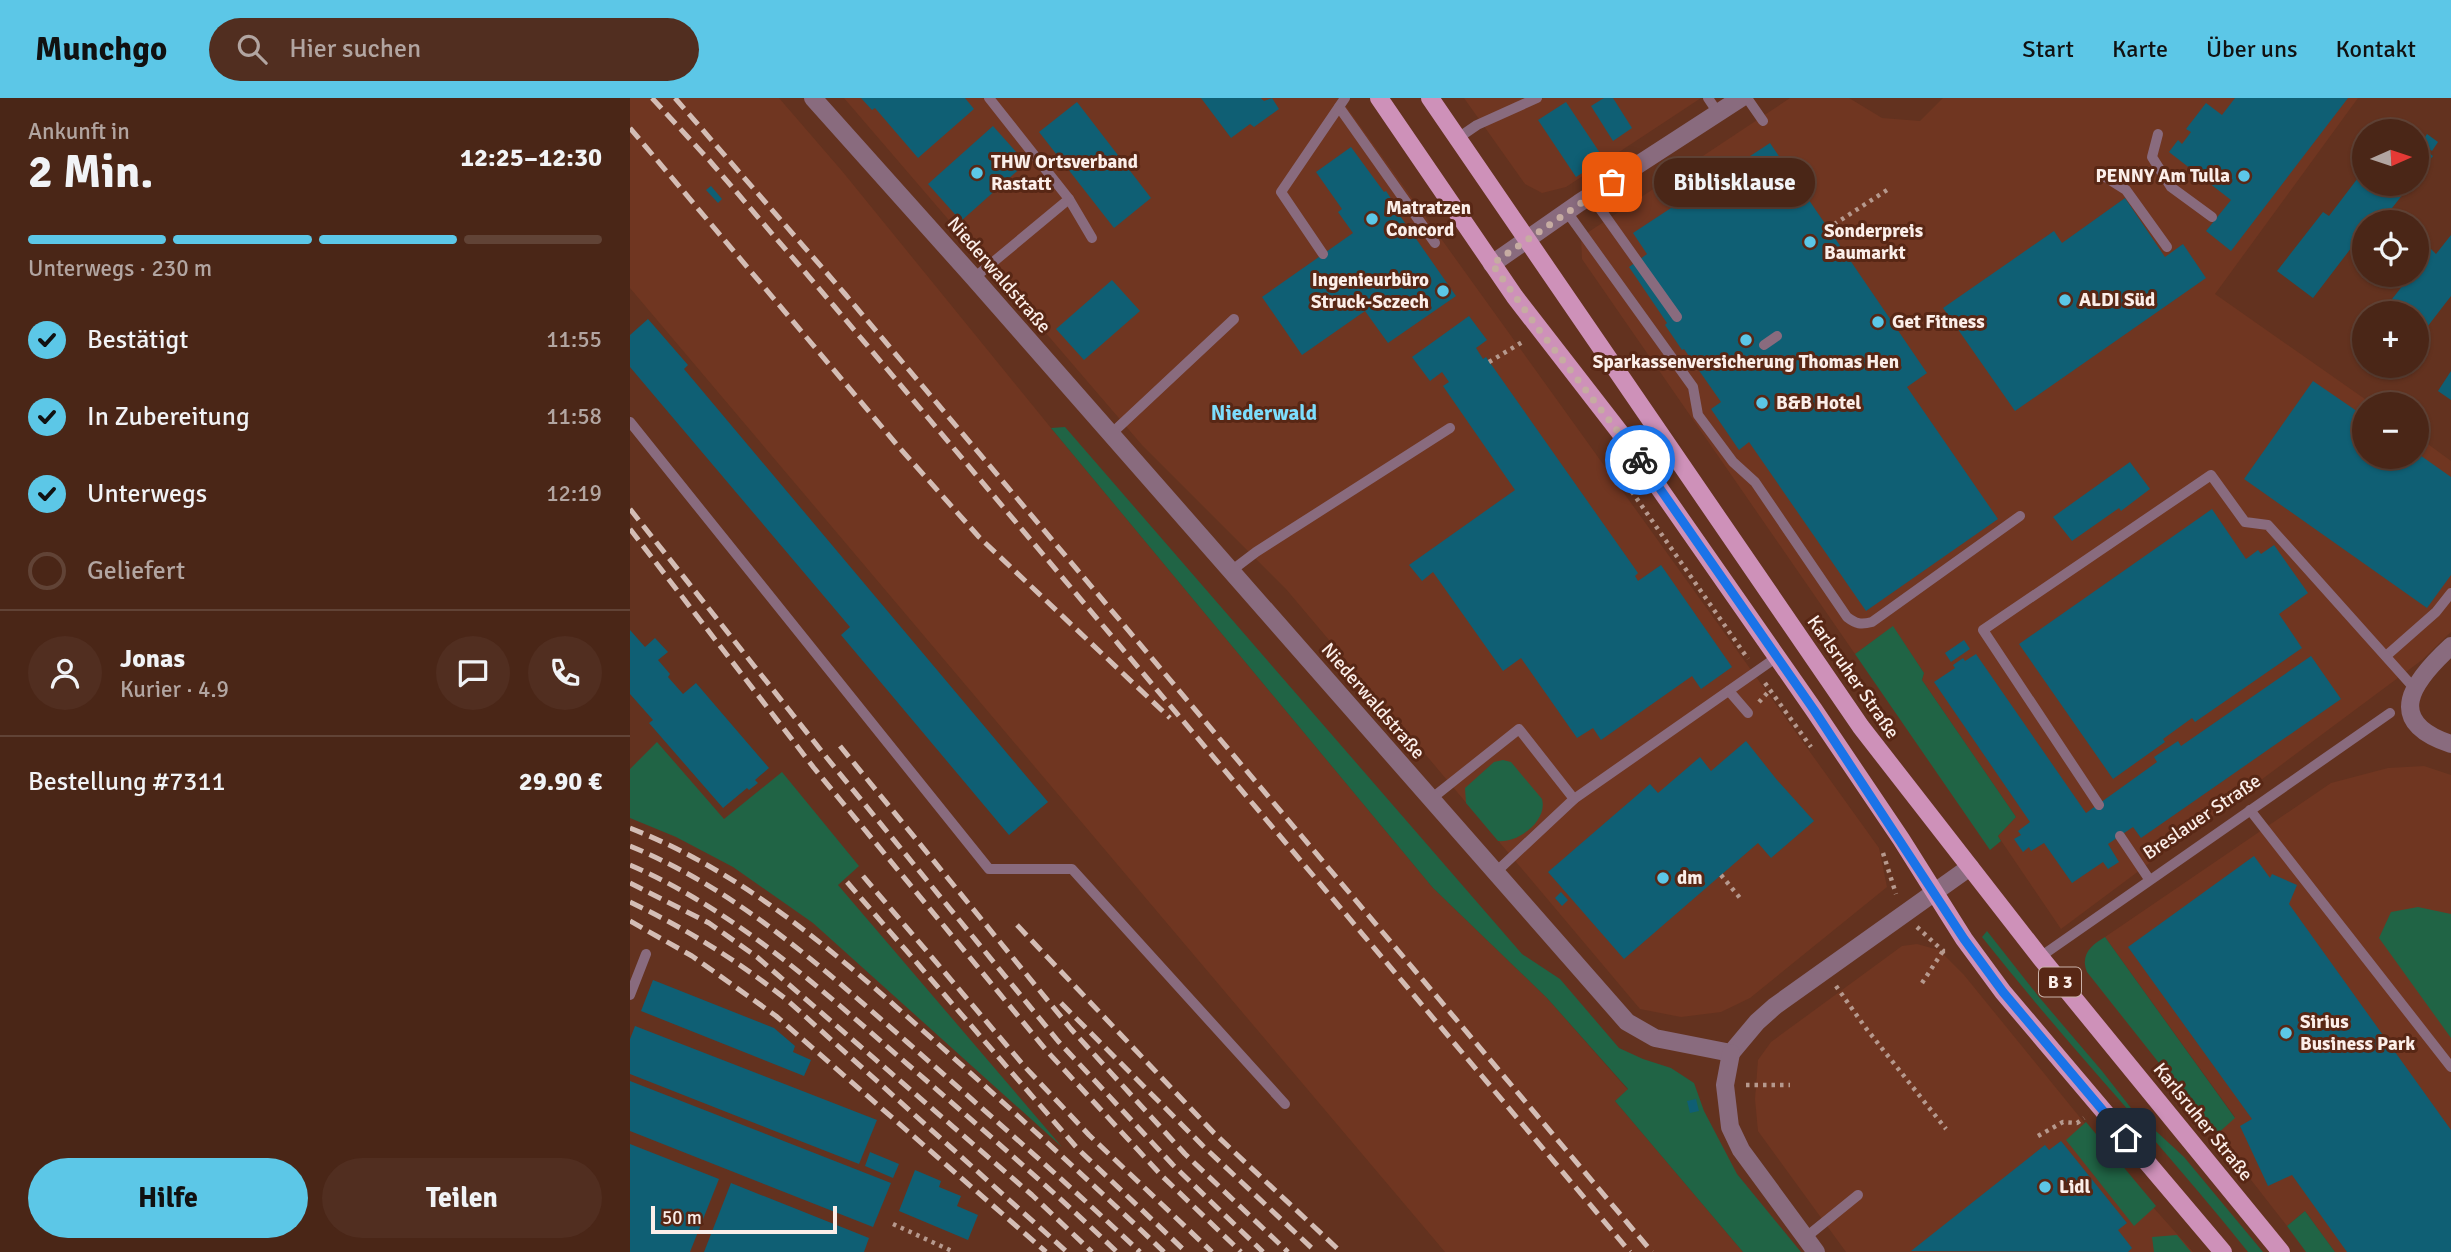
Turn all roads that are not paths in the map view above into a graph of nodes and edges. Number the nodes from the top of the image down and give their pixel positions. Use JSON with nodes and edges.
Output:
{"nodes":[{"id":1,"x":813,"y":98,"type":"edge"},
{"id":2,"x":989,"y":98,"type":"edge"},
{"id":3,"x":1379,"y":98,"type":"edge"},
{"id":4,"x":1430,"y":98,"type":"edge"},
{"id":5,"x":1537,"y":98,"type":"edge"},
{"id":6,"x":1741,"y":98,"type":"edge"},
{"id":7,"x":1747,"y":98,"type":"edge"},
{"id":8,"x":1342,"y":103,"type":"edge"},
{"id":9,"x":1713,"y":105,"type":"edge"},
{"id":10,"x":1763,"y":121,"type":"dead end"},
{"id":11,"x":2158,"y":134,"type":"dead end"},
{"id":12,"x":1458,"y":138,"type":"junction"},
{"id":13,"x":2099,"y":173,"type":"dead end"},
{"id":14,"x":1591,"y":196,"type":"junction"},
{"id":15,"x":1069,"y":199,"type":"junction"},
{"id":16,"x":1567,"y":212,"type":"junction"},
{"id":17,"x":2212,"y":217,"type":"dead end"},
{"id":18,"x":1092,"y":238,"type":"dead end"},
{"id":19,"x":1527,"y":238,"type":"junction"},
{"id":20,"x":1436,"y":243,"type":"dead end"},
{"id":21,"x":2167,"y":247,"type":"dead end"},
{"id":22,"x":1323,"y":254,"type":"dead end"},
{"id":23,"x":1492,"y":264,"type":"junction"},
{"id":24,"x":974,"y":278,"type":"junction"},
{"id":25,"x":1677,"y":317,"type":"dead end"},
{"id":26,"x":1234,"y":319,"type":"dead end"},
{"id":27,"x":1777,"y":336,"type":"dead end"},
{"id":28,"x":1764,"y":345,"type":"dead end"},
{"id":29,"x":630,"y":422,"type":"edge"},
{"id":30,"x":1450,"y":428,"type":"dead end"},
{"id":31,"x":1110,"y":435,"type":"junction"},
{"id":32,"x":2020,"y":516,"type":"dead end"},
{"id":33,"x":1231,"y":571,"type":"junction"},
{"id":34,"x":2451,"y":593,"type":"edge"},
{"id":35,"x":2451,"y":646,"type":"edge"},
{"id":36,"x":2386,"y":656,"type":"junction"},
{"id":37,"x":1777,"y":657,"type":"junction"},
{"id":38,"x":2414,"y":688,"type":"junction"},
{"id":39,"x":1729,"y":691,"type":"junction"},
{"id":40,"x":1748,"y":713,"type":"dead end"},
{"id":41,"x":2390,"y":713,"type":"dead end"},
{"id":42,"x":2451,"y":744,"type":"edge"},
{"id":43,"x":1431,"y":799,"type":"junction"},
{"id":44,"x":1574,"y":799,"type":"junction"},
{"id":45,"x":2099,"y":805,"type":"dead end"},
{"id":46,"x":2250,"y":810,"type":"junction"},
{"id":47,"x":2120,"y":836,"type":"dead end"},
{"id":48,"x":1970,"y":867,"type":"junction"},
{"id":49,"x":1496,"y":872,"type":"junction"},
{"id":50,"x":2149,"y":879,"type":"junction"},
{"id":51,"x":1934,"y":891,"type":"junction"},
{"id":52,"x":646,"y":954,"type":"dead end"},
{"id":53,"x":2040,"y":957,"type":"junction"},
{"id":54,"x":630,"y":995,"type":"edge"},
{"id":55,"x":1731,"y":1053,"type":"junction"},
{"id":56,"x":2451,"y":1067,"type":"edge"},
{"id":57,"x":1285,"y":1104,"type":"dead end"},
{"id":58,"x":1858,"y":1195,"type":"dead end"},
{"id":59,"x":1805,"y":1238,"type":"junction"},
{"id":60,"x":1816,"y":1252,"type":"edge"},
{"id":61,"x":2223,"y":1252,"type":"edge"},
{"id":62,"x":2281,"y":1252,"type":"edge"}],
"edges":[{"from":1,"to":24,"type":"street","name":"Niederwaldstraße"},
{"from":2,"to":15,"type":"lane"},
{"from":3,"to":23,"type":"main road","number":"B 3"},
{"from":4,"to":12,"type":"main road","name":"Karlsruher Straße","number":"B 3"},
{"from":5,"to":12,"type":"lane"},
{"from":6,"to":9,"type":"street"},
{"from":7,"to":10,"type":"lane"},
{"from":8,"to":20,"type":"lane"},
{"from":8,"to":22,"type":"lane"},
{"from":9,"to":14,"type":"street"},
{"from":11,"to":17,"type":"lane"},
{"from":12,"to":19,"type":"main road","name":"Karlsruher Straße","number":"B 3"},
{"from":13,"to":21,"type":"lane"},
{"from":14,"to":16,"type":"street"},
{"from":14,"to":25,"type":"lane"},
{"from":15,"to":18,"type":"lane"},
{"from":15,"to":24,"type":"lane"},
{"from":16,"to":19,"type":"street"},
{"from":16,"to":32,"type":"lane"},
{"from":19,"to":23,"type":"street"},
{"from":19,"to":48,"type":"main road","name":"Karlsruher Straße","number":"B 3"},
{"from":23,"to":37,"type":"main road","number":"B 3"},
{"from":24,"to":31,"type":"street","name":"Niederwaldstraße"},
{"from":26,"to":31,"type":"lane"},
{"from":27,"to":28,"type":"lane"},
{"from":29,"to":57,"type":"lane"},
{"from":30,"to":33,"type":"lane"},
{"from":31,"to":33,"type":"street","name":"Niederwaldstraße"},
{"from":33,"to":43,"type":"street","name":"Niederwaldstraße"},
{"from":34,"to":36,"type":"lane"},
{"from":35,"to":38,"type":"street"},
{"from":36,"to":38,"type":"lane"},
{"from":36,"to":45,"type":"lane"},
{"from":37,"to":39,"type":"lane"},
{"from":37,"to":51,"type":"main road","number":"B 3"},
{"from":38,"to":42,"type":"street"},
{"from":39,"to":40,"type":"lane"},
{"from":39,"to":44,"type":"lane"},
{"from":41,"to":46,"type":"lane","name":"Breslauer Straße"},
{"from":43,"to":44,"type":"lane"},
{"from":43,"to":49,"type":"street","name":"Niederwaldstraße"},
{"from":44,"to":49,"type":"lane"},
{"from":46,"to":50,"type":"lane","name":"Breslauer Straße"},
{"from":46,"to":56,"type":"lane"},
{"from":47,"to":50,"type":"lane"},
{"from":48,"to":51,"type":"street"},
{"from":48,"to":53,"type":"main road","name":"Karlsruher Straße","number":"B 3"},
{"from":49,"to":55,"type":"street","name":"Niederwaldstraße"},
{"from":50,"to":53,"type":"lane","name":"Breslauer Straße"},
{"from":51,"to":55,"type":"street"},
{"from":51,"to":61,"type":"main road","number":"B 3"},
{"from":52,"to":54,"type":"lane"},
{"from":53,"to":62,"type":"main road","name":"Karlsruher Straße","number":"B 3"},
{"from":55,"to":59,"type":"street"},
{"from":58,"to":59,"type":"lane"},
{"from":59,"to":60,"type":"street"}]}
